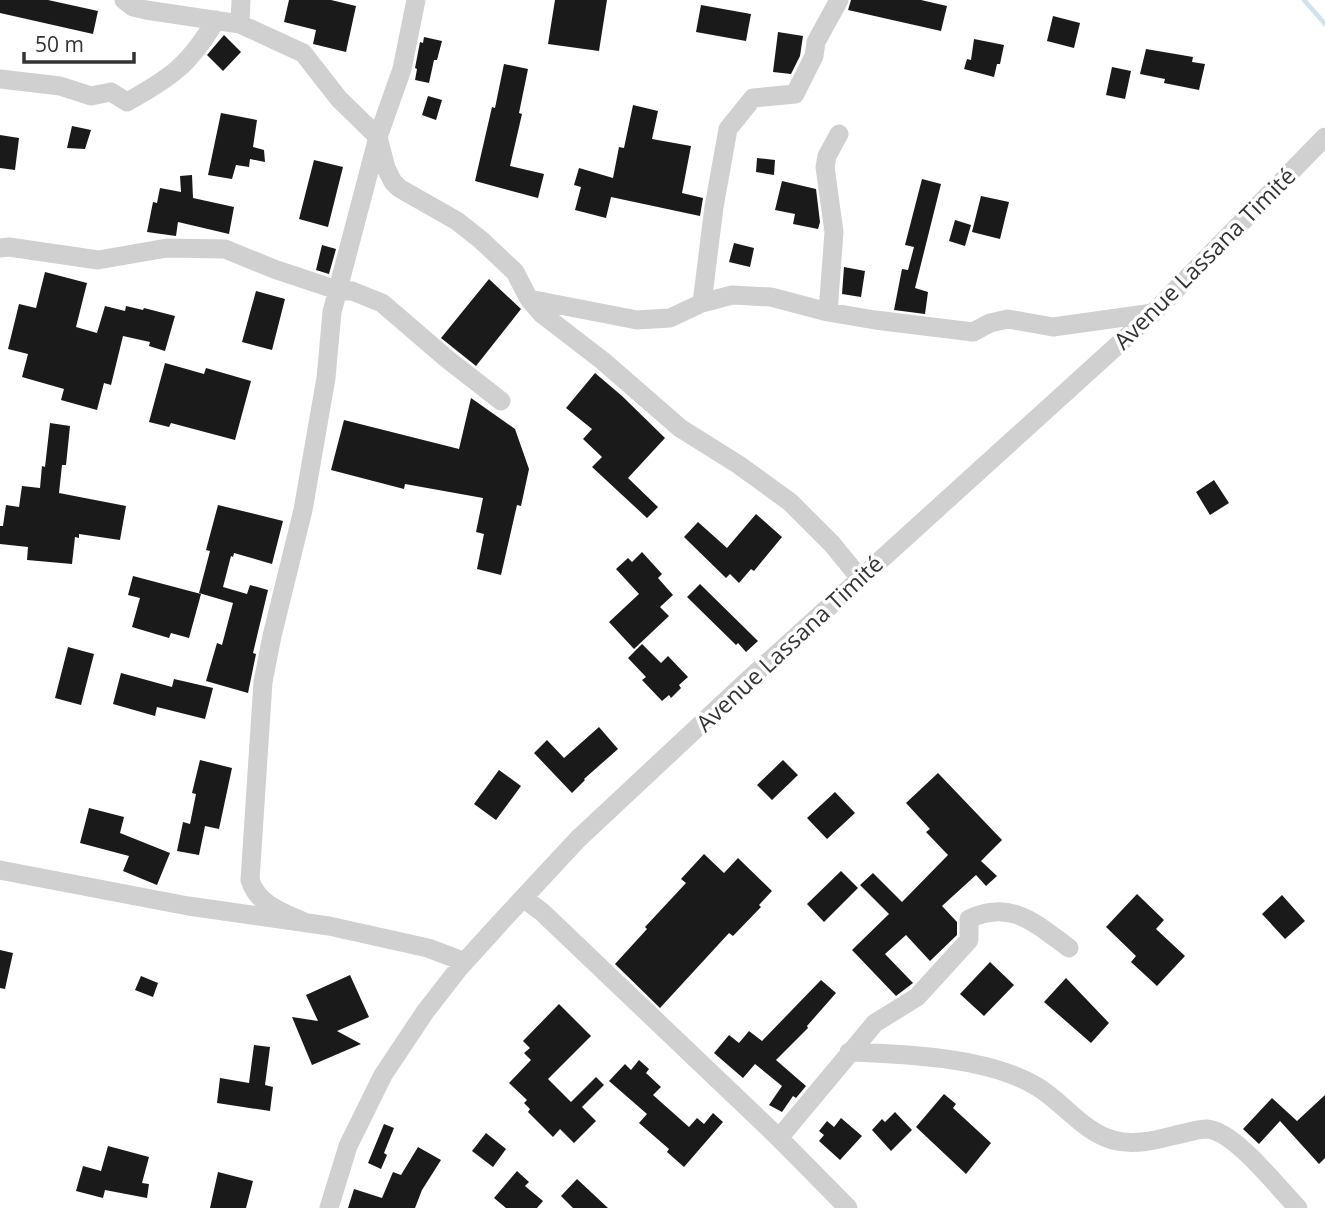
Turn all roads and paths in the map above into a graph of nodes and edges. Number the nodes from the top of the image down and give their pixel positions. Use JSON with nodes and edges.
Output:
{"nodes":[{"id":1,"x":124,"y":0,"type":"edge"},
{"id":2,"x":242,"y":0,"type":"edge"},
{"id":3,"x":416,"y":0,"type":"edge"},
{"id":4,"x":839,"y":0,"type":"edge"},
{"id":5,"x":216,"y":20,"type":"junction"},
{"id":6,"x":240,"y":24,"type":"junction"},
{"id":7,"x":0,"y":79,"type":"edge"},
{"id":8,"x":839,"y":134,"type":"dead end"},
{"id":9,"x":1325,"y":136,"type":"edge"},
{"id":10,"x":378,"y":137,"type":"junction"},
{"id":11,"x":0,"y":248,"type":"edge"},
{"id":12,"x":337,"y":290,"type":"junction"},
{"id":13,"x":529,"y":299,"type":"junction"},
{"id":14,"x":702,"y":303,"type":"junction"},
{"id":15,"x":828,"y":312,"type":"junction"},
{"id":16,"x":1153,"y":313,"type":"junction"},
{"id":17,"x":501,"y":401,"type":"dead end"},
{"id":18,"x":859,"y":578,"type":"junction"},
{"id":19,"x":0,"y":870,"type":"edge"},
{"id":20,"x":523,"y":898,"type":"junction"},
{"id":21,"x":304,"y":922,"type":"junction"},
{"id":22,"x":1069,"y":948,"type":"dead end"},
{"id":23,"x":465,"y":962,"type":"junction"},
{"id":24,"x":849,"y":1052,"type":"junction"},
{"id":25,"x":779,"y":1138,"type":"junction"},
{"id":26,"x":329,"y":1208,"type":"edge"},
{"id":27,"x":848,"y":1208,"type":"edge"},
{"id":28,"x":1298,"y":1208,"type":"edge"}],
"edges":[{"from":1,"to":5,"type":"street"},
{"from":2,"to":6,"type":"street"},
{"from":3,"to":10,"type":"street"},
{"from":4,"to":14,"type":"street"},
{"from":5,"to":6,"type":"street"},
{"from":5,"to":7,"type":"street"},
{"from":6,"to":10,"type":"street"},
{"from":8,"to":15,"type":"street"},
{"from":9,"to":16,"type":"street","name":"Avenue Lassana Timité"},
{"from":10,"to":12,"type":"street"},
{"from":10,"to":13,"type":"street"},
{"from":11,"to":12,"type":"street"},
{"from":12,"to":17,"type":"street"},
{"from":12,"to":21,"type":"street"},
{"from":13,"to":14,"type":"street"},
{"from":13,"to":18,"type":"street"},
{"from":14,"to":15,"type":"street"},
{"from":15,"to":16,"type":"street"},
{"from":16,"to":18,"type":"street","name":"Avenue Lassana Timité"},
{"from":18,"to":20,"type":"street","name":"Avenue Lassana Timité"},
{"from":19,"to":21,"type":"street"},
{"from":20,"to":23,"type":"street","name":"Avenue Lassana Timité"},
{"from":20,"to":25,"type":"street"},
{"from":21,"to":23,"type":"street"},
{"from":22,"to":24,"type":"street"},
{"from":23,"to":26,"type":"street","name":"Avenue Lassana Timité"},
{"from":24,"to":25,"type":"street"},
{"from":24,"to":28,"type":"street"},
{"from":25,"to":27,"type":"street"}]}
